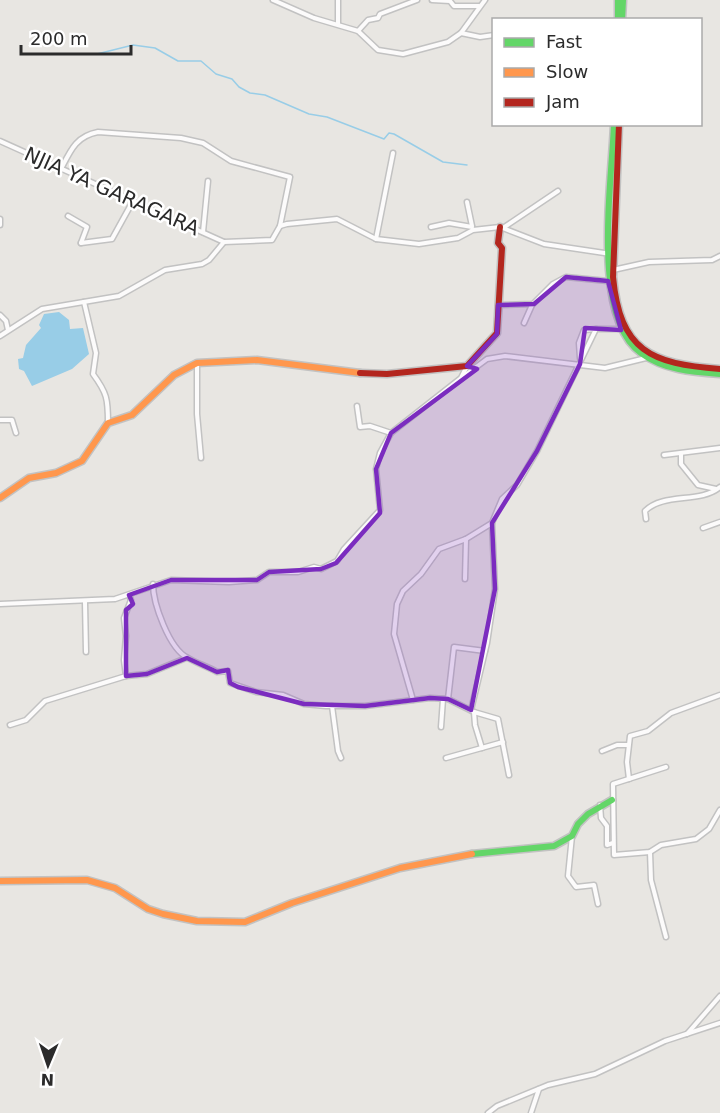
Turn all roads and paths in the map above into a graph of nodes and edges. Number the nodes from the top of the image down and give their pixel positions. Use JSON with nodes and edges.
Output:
{"nodes":[{"id":1,"x":273,"y":0,"type":"edge"},
{"id":2,"x":338,"y":0,"type":"edge"},
{"id":3,"x":417,"y":0,"type":"edge"},
{"id":4,"x":432,"y":0,"type":"edge"},
{"id":5,"x":484,"y":0,"type":"edge"},
{"id":6,"x":618,"y":0,"type":"edge"},
{"id":7,"x":623,"y":0,"type":"edge"},
{"id":8,"x":480,"y":6,"type":"junction"},
{"id":9,"x":618,"y":18,"type":"edge"},
{"id":10,"x":622,"y":18,"type":"edge"},
{"id":11,"x":338,"y":24,"type":"junction"},
{"id":12,"x":358,"y":31,"type":"junction"},
{"id":13,"x":461,"y":33,"type":"junction"},
{"id":14,"x":492,"y":35,"type":"edge"},
{"id":15,"x":614,"y":126,"type":"edge"},
{"id":16,"x":619,"y":126,"type":"edge"},
{"id":17,"x":0,"y":142,"type":"edge"},
{"id":18,"x":393,"y":153,"type":"dead end"},
{"id":19,"x":62,"y":167,"type":"junction"},
{"id":20,"x":208,"y":181,"type":"dead end"},
{"id":21,"x":558,"y":191,"type":"dead end"},
{"id":22,"x":133,"y":201,"type":"junction"},
{"id":23,"x":466,"y":202,"type":"dead end"},
{"id":24,"x":68,"y":216,"type":"dead end"},
{"id":25,"x":0,"y":219,"type":"edge"},
{"id":26,"x":0,"y":225,"type":"edge"},
{"id":27,"x":280,"y":226,"type":"junction"},
{"id":28,"x":431,"y":226,"type":"dead end"},
{"id":29,"x":472,"y":228,"type":"junction"},
{"id":30,"x":501,"y":228,"type":"junction"},
{"id":31,"x":202,"y":232,"type":"junction"},
{"id":32,"x":376,"y":239,"type":"junction"},
{"id":33,"x":224,"y":242,"type":"junction"},
{"id":34,"x":611,"y":254,"type":"junction"},
{"id":35,"x":720,"y":256,"type":"edge"},
{"id":36,"x":613,"y":270,"type":"junction"},
{"id":37,"x":608,"y":281,"type":"junction"},
{"id":38,"x":84,"y":302,"type":"junction"},
{"id":39,"x":533,"y":304,"type":"junction"},
{"id":40,"x":498,"y":305,"type":"junction"},
{"id":41,"x":0,"y":315,"type":"edge"},
{"id":42,"x":524,"y":323,"type":"dead end"},
{"id":43,"x":596,"y":329,"type":"junction"},
{"id":44,"x":623,"y":329,"type":"junction"},
{"id":45,"x":8,"y":330,"type":"junction"},
{"id":46,"x":0,"y":336,"type":"edge"},
{"id":47,"x":646,"y":358,"type":"junction"},
{"id":48,"x":580,"y":362,"type":"junction"},
{"id":49,"x":197,"y":363,"type":"junction"},
{"id":50,"x":467,"y":369,"type":"junction"},
{"id":51,"x":720,"y":369,"type":"edge"},
{"id":52,"x":720,"y":374,"type":"edge"},
{"id":53,"x":357,"y":406,"type":"dead end"},
{"id":54,"x":0,"y":420,"type":"edge"},
{"id":55,"x":108,"y":423,"type":"junction"},
{"id":56,"x":16,"y":433,"type":"dead end"},
{"id":57,"x":391,"y":433,"type":"junction"},
{"id":58,"x":720,"y":448,"type":"edge"},
{"id":59,"x":681,"y":454,"type":"junction"},
{"id":60,"x":664,"y":455,"type":"dead end"},
{"id":61,"x":201,"y":458,"type":"dead end"},
{"id":62,"x":719,"y":489,"type":"edge"},
{"id":63,"x":0,"y":498,"type":"edge"},
{"id":64,"x":646,"y":519,"type":"dead end"},
{"id":65,"x":720,"y":522,"type":"edge"},
{"id":66,"x":492,"y":523,"type":"junction"},
{"id":67,"x":703,"y":528,"type":"dead end"},
{"id":68,"x":466,"y":539,"type":"junction"},
{"id":69,"x":465,"y":579,"type":"dead end"},
{"id":70,"x":153,"y":584,"type":"junction"},
{"id":71,"x":129,"y":594,"type":"junction"},
{"id":72,"x":85,"y":602,"type":"junction"},
{"id":73,"x":0,"y":604,"type":"edge"},
{"id":74,"x":485,"y":651,"type":"junction"},
{"id":75,"x":86,"y":652,"type":"dead end"},
{"id":76,"x":186,"y":658,"type":"junction"},
{"id":77,"x":126,"y":676,"type":"junction"},
{"id":78,"x":720,"y":695,"type":"edge"},
{"id":79,"x":445,"y":699,"type":"junction"},
{"id":80,"x":413,"y":700,"type":"junction"},
{"id":81,"x":332,"y":706,"type":"junction"},
{"id":82,"x":473,"y":711,"type":"junction"},
{"id":83,"x":10,"y":725,"type":"dead end"},
{"id":84,"x":441,"y":727,"type":"dead end"},
{"id":85,"x":503,"y":742,"type":"junction"},
{"id":86,"x":628,"y":745,"type":"junction"},
{"id":87,"x":482,"y":748,"type":"junction"},
{"id":88,"x":602,"y":751,"type":"dead end"},
{"id":89,"x":341,"y":758,"type":"dead end"},
{"id":90,"x":446,"y":758,"type":"dead end"},
{"id":91,"x":666,"y":767,"type":"dead end"},
{"id":92,"x":509,"y":775,"type":"dead end"},
{"id":93,"x":629,"y":779,"type":"junction"},
{"id":94,"x":612,"y":800,"type":"junction"},
{"id":95,"x":600,"y":805,"type":"junction"},
{"id":96,"x":720,"y":810,"type":"edge"},
{"id":97,"x":572,"y":836,"type":"junction"},
{"id":98,"x":613,"y":843,"type":"junction"},
{"id":99,"x":650,"y":852,"type":"junction"},
{"id":100,"x":0,"y":881,"type":"edge"},
{"id":101,"x":598,"y":904,"type":"dead end"},
{"id":102,"x":666,"y":937,"type":"dead end"},
{"id":103,"x":720,"y":996,"type":"edge"},
{"id":104,"x":720,"y":1023,"type":"edge"},
{"id":105,"x":687,"y":1034,"type":"junction"},
{"id":106,"x":539,"y":1089,"type":"junction"},
{"id":107,"x":488,"y":1113,"type":"edge"},
{"id":108,"x":531,"y":1113,"type":"edge"}],
"edges":[{"from":1,"to":11,"type":"street"},
{"from":2,"to":11,"type":"street"},
{"from":3,"to":12,"type":"street"},
{"from":4,"to":8,"type":"street"},
{"from":5,"to":8,"type":"street"},
{"from":6,"to":9,"type":"street"},
{"from":7,"to":10,"type":"street"},
{"from":8,"to":13,"type":"street"},
{"from":11,"to":12,"type":"street"},
{"from":12,"to":13,"type":"street"},
{"from":13,"to":14,"type":"street"},
{"from":15,"to":34,"type":"street"},
{"from":16,"to":34,"type":"street"},
{"from":17,"to":19,"type":"street","name":"NJIA YA GARAGARA"},
{"from":18,"to":32,"type":"street"},
{"from":19,"to":22,"type":"street","name":"NJIA YA GARAGARA"},
{"from":19,"to":27,"type":"street"},
{"from":20,"to":31,"type":"street"},
{"from":21,"to":30,"type":"street"},
{"from":22,"to":24,"type":"street"},
{"from":22,"to":31,"type":"street","name":"NJIA YA GARAGARA"},
{"from":23,"to":29,"type":"street"},
{"from":25,"to":26,"type":"street"},
{"from":27,"to":32,"type":"street"},
{"from":27,"to":33,"type":"street"},
{"from":28,"to":29,"type":"street"},
{"from":29,"to":30,"type":"street"},
{"from":29,"to":32,"type":"street"},
{"from":30,"to":34,"type":"street"},
{"from":30,"to":40,"type":"street"},
{"from":31,"to":33,"type":"street","name":"NJIA YA GARAGARA"},
{"from":33,"to":38,"type":"street"},
{"from":34,"to":36,"type":"street"},
{"from":34,"to":37,"type":"street"},
{"from":35,"to":36,"type":"street"},
{"from":36,"to":44,"type":"street"},
{"from":37,"to":39,"type":"street"},
{"from":37,"to":44,"type":"street"},
{"from":38,"to":45,"type":"street"},
{"from":38,"to":55,"type":"street"},
{"from":39,"to":40,"type":"street"},
{"from":39,"to":42,"type":"street"},
{"from":40,"to":50,"type":"street"},
{"from":41,"to":45,"type":"street"},
{"from":43,"to":44,"type":"street"},
{"from":43,"to":48,"type":"street"},
{"from":43,"to":48,"type":"street"},
{"from":44,"to":47,"type":"street"},
{"from":44,"to":51,"type":"street"},
{"from":45,"to":46,"type":"street"},
{"from":47,"to":48,"type":"street"},
{"from":47,"to":52,"type":"street"},
{"from":48,"to":50,"type":"street"},
{"from":48,"to":66,"type":"street"},
{"from":49,"to":50,"type":"street"},
{"from":49,"to":55,"type":"street"},
{"from":49,"to":61,"type":"street"},
{"from":50,"to":57,"type":"street"},
{"from":53,"to":57,"type":"street"},
{"from":54,"to":56,"type":"street"},
{"from":55,"to":63,"type":"street"},
{"from":57,"to":70,"type":"street"},
{"from":58,"to":59,"type":"street"},
{"from":59,"to":60,"type":"street"},
{"from":59,"to":62,"type":"street"},
{"from":62,"to":64,"type":"street"},
{"from":65,"to":67,"type":"street"},
{"from":66,"to":68,"type":"street"},
{"from":66,"to":74,"type":"street"},
{"from":68,"to":69,"type":"street"},
{"from":68,"to":80,"type":"street"},
{"from":70,"to":71,"type":"street"},
{"from":70,"to":76,"type":"street"},
{"from":71,"to":72,"type":"street"},
{"from":71,"to":77,"type":"street"},
{"from":72,"to":73,"type":"street"},
{"from":72,"to":75,"type":"street"},
{"from":74,"to":79,"type":"street"},
{"from":74,"to":82,"type":"street"},
{"from":76,"to":77,"type":"street"},
{"from":76,"to":81,"type":"street"},
{"from":77,"to":83,"type":"street"},
{"from":78,"to":86,"type":"street"},
{"from":79,"to":80,"type":"street"},
{"from":79,"to":82,"type":"street"},
{"from":79,"to":84,"type":"street"},
{"from":80,"to":81,"type":"street"},
{"from":81,"to":89,"type":"street"},
{"from":82,"to":85,"type":"street"},
{"from":82,"to":87,"type":"street"},
{"from":85,"to":87,"type":"street"},
{"from":85,"to":92,"type":"street"},
{"from":86,"to":88,"type":"street"},
{"from":86,"to":93,"type":"street"},
{"from":87,"to":90,"type":"street"},
{"from":91,"to":93,"type":"street"},
{"from":93,"to":94,"type":"street"},
{"from":94,"to":95,"type":"street"},
{"from":94,"to":98,"type":"street"},
{"from":95,"to":97,"type":"street"},
{"from":95,"to":98,"type":"street"},
{"from":96,"to":99,"type":"street"},
{"from":97,"to":100,"type":"street"},
{"from":97,"to":101,"type":"street"},
{"from":98,"to":99,"type":"street"},
{"from":99,"to":102,"type":"street"},
{"from":103,"to":105,"type":"street"},
{"from":104,"to":105,"type":"street"},
{"from":105,"to":106,"type":"street"},
{"from":106,"to":107,"type":"street"},
{"from":106,"to":108,"type":"street"}]}
